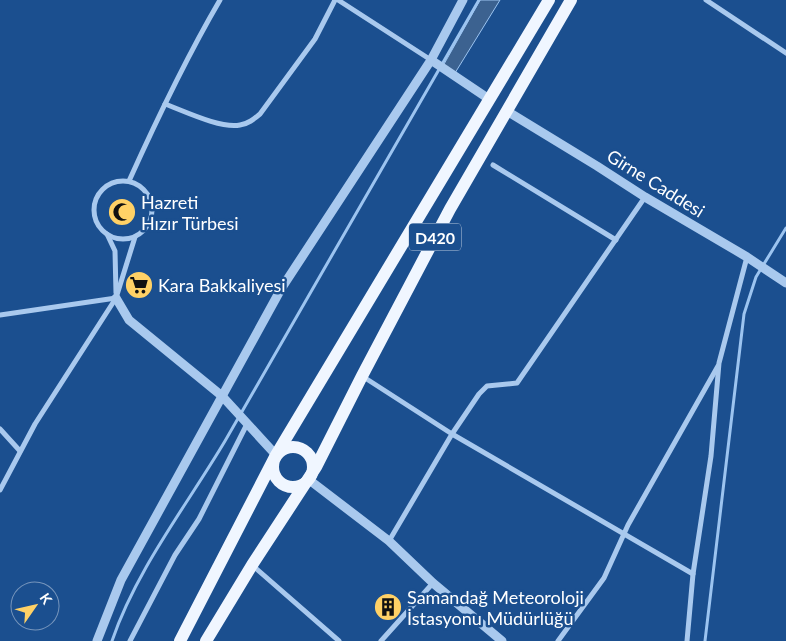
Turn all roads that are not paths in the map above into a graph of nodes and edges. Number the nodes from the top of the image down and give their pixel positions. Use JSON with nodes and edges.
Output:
{"nodes":[{"id":1,"x":220,"y":0,"type":"edge"},
{"id":2,"x":337,"y":0,"type":"edge"},
{"id":3,"x":462,"y":0,"type":"edge"},
{"id":4,"x":549,"y":0,"type":"edge"},
{"id":5,"x":571,"y":0,"type":"edge"},
{"id":6,"x":706,"y":0,"type":"edge"},
{"id":7,"x":786,"y":53,"type":"edge"},
{"id":8,"x":430,"y":60,"type":"junction"},
{"id":9,"x":489,"y":99,"type":"junction"},
{"id":10,"x":165,"y":104,"type":"junction"},
{"id":11,"x":507,"y":111,"type":"junction"},
{"id":12,"x":494,"y":165,"type":"dead end"},
{"id":13,"x":129,"y":180,"type":"junction"},
{"id":14,"x":645,"y":197,"type":"junction"},
{"id":15,"x":107,"y":234,"type":"junction"},
{"id":16,"x":135,"y":237,"type":"junction"},
{"id":17,"x":616,"y":240,"type":"junction"},
{"id":18,"x":747,"y":257,"type":"junction"},
{"id":19,"x":786,"y":283,"type":"edge"},
{"id":20,"x":116,"y":298,"type":"junction"},
{"id":21,"x":0,"y":315,"type":"edge"},
{"id":22,"x":719,"y":363,"type":"junction"},
{"id":23,"x":362,"y":376,"type":"junction"},
{"id":24,"x":222,"y":396,"type":"junction"},
{"id":25,"x":247,"y":424,"type":"junction"},
{"id":26,"x":0,"y":429,"type":"edge"},
{"id":27,"x":452,"y":434,"type":"junction"},
{"id":28,"x":20,"y":451,"type":"junction"},
{"id":29,"x":276,"y":455,"type":"junction"},
{"id":30,"x":308,"y":479,"type":"junction"},
{"id":31,"x":0,"y":490,"type":"edge"},
{"id":32,"x":624,"y":535,"type":"junction"},
{"id":33,"x":388,"y":540,"type":"junction"},
{"id":34,"x":252,"y":565,"type":"junction"},
{"id":35,"x":693,"y":574,"type":"junction"},
{"id":36,"x":433,"y":583,"type":"junction"},
{"id":37,"x":97,"y":641,"type":"edge"},
{"id":38,"x":130,"y":641,"type":"edge"},
{"id":39,"x":180,"y":641,"type":"edge"},
{"id":40,"x":206,"y":641,"type":"edge"},
{"id":41,"x":339,"y":641,"type":"edge"},
{"id":42,"x":381,"y":641,"type":"edge"},
{"id":43,"x":502,"y":641,"type":"edge"},
{"id":44,"x":558,"y":641,"type":"edge"},
{"id":45,"x":687,"y":641,"type":"edge"}],
"edges":[{"from":1,"to":10,"type":"street"},
{"from":2,"to":8,"type":"street"},
{"from":2,"to":10,"type":"street"},
{"from":3,"to":8,"type":"street"},
{"from":4,"to":9,"type":"main road","number":"D420"},
{"from":5,"to":11,"type":"main road","number":"D420"},
{"from":6,"to":7,"type":"street"},
{"from":8,"to":9,"type":"street"},
{"from":8,"to":24,"type":"street"},
{"from":9,"to":29,"type":"main road","number":"D420"},
{"from":10,"to":13,"type":"street"},
{"from":11,"to":14,"type":"street","name":"Girne Caddesi"},
{"from":11,"to":23,"type":"main road","number":"D420"},
{"from":12,"to":17,"type":"street"},
{"from":13,"to":15,"type":"street"},
{"from":13,"to":16,"type":"street"},
{"from":14,"to":17,"type":"street"},
{"from":14,"to":18,"type":"street","name":"Girne Caddesi"},
{"from":15,"to":16,"type":"street"},
{"from":15,"to":20,"type":"street"},
{"from":16,"to":20,"type":"street"},
{"from":17,"to":27,"type":"street"},
{"from":18,"to":19,"type":"street","name":"Girne Caddesi"},
{"from":18,"to":22,"type":"street"},
{"from":20,"to":21,"type":"street"},
{"from":20,"to":24,"type":"street"},
{"from":20,"to":28,"type":"street"},
{"from":22,"to":32,"type":"street"},
{"from":22,"to":35,"type":"street"},
{"from":23,"to":27,"type":"street"},
{"from":23,"to":30,"type":"main road","number":"D420"},
{"from":24,"to":25,"type":"street"},
{"from":24,"to":37,"type":"street"},
{"from":25,"to":29,"type":"street"},
{"from":25,"to":38,"type":"street"},
{"from":26,"to":28,"type":"street"},
{"from":27,"to":32,"type":"street"},
{"from":27,"to":33,"type":"street"},
{"from":28,"to":31,"type":"street"},
{"from":29,"to":30,"type":"main road"},
{"from":29,"to":30,"type":"main road"},
{"from":29,"to":39,"type":"main road","number":"D420"},
{"from":30,"to":33,"type":"street"},
{"from":30,"to":34,"type":"main road","number":"D420"},
{"from":32,"to":35,"type":"street"},
{"from":32,"to":44,"type":"street"},
{"from":33,"to":36,"type":"street"},
{"from":34,"to":40,"type":"main road","number":"D420"},
{"from":34,"to":41,"type":"street"},
{"from":35,"to":45,"type":"street"},
{"from":36,"to":42,"type":"street"},
{"from":36,"to":43,"type":"street"}]}
